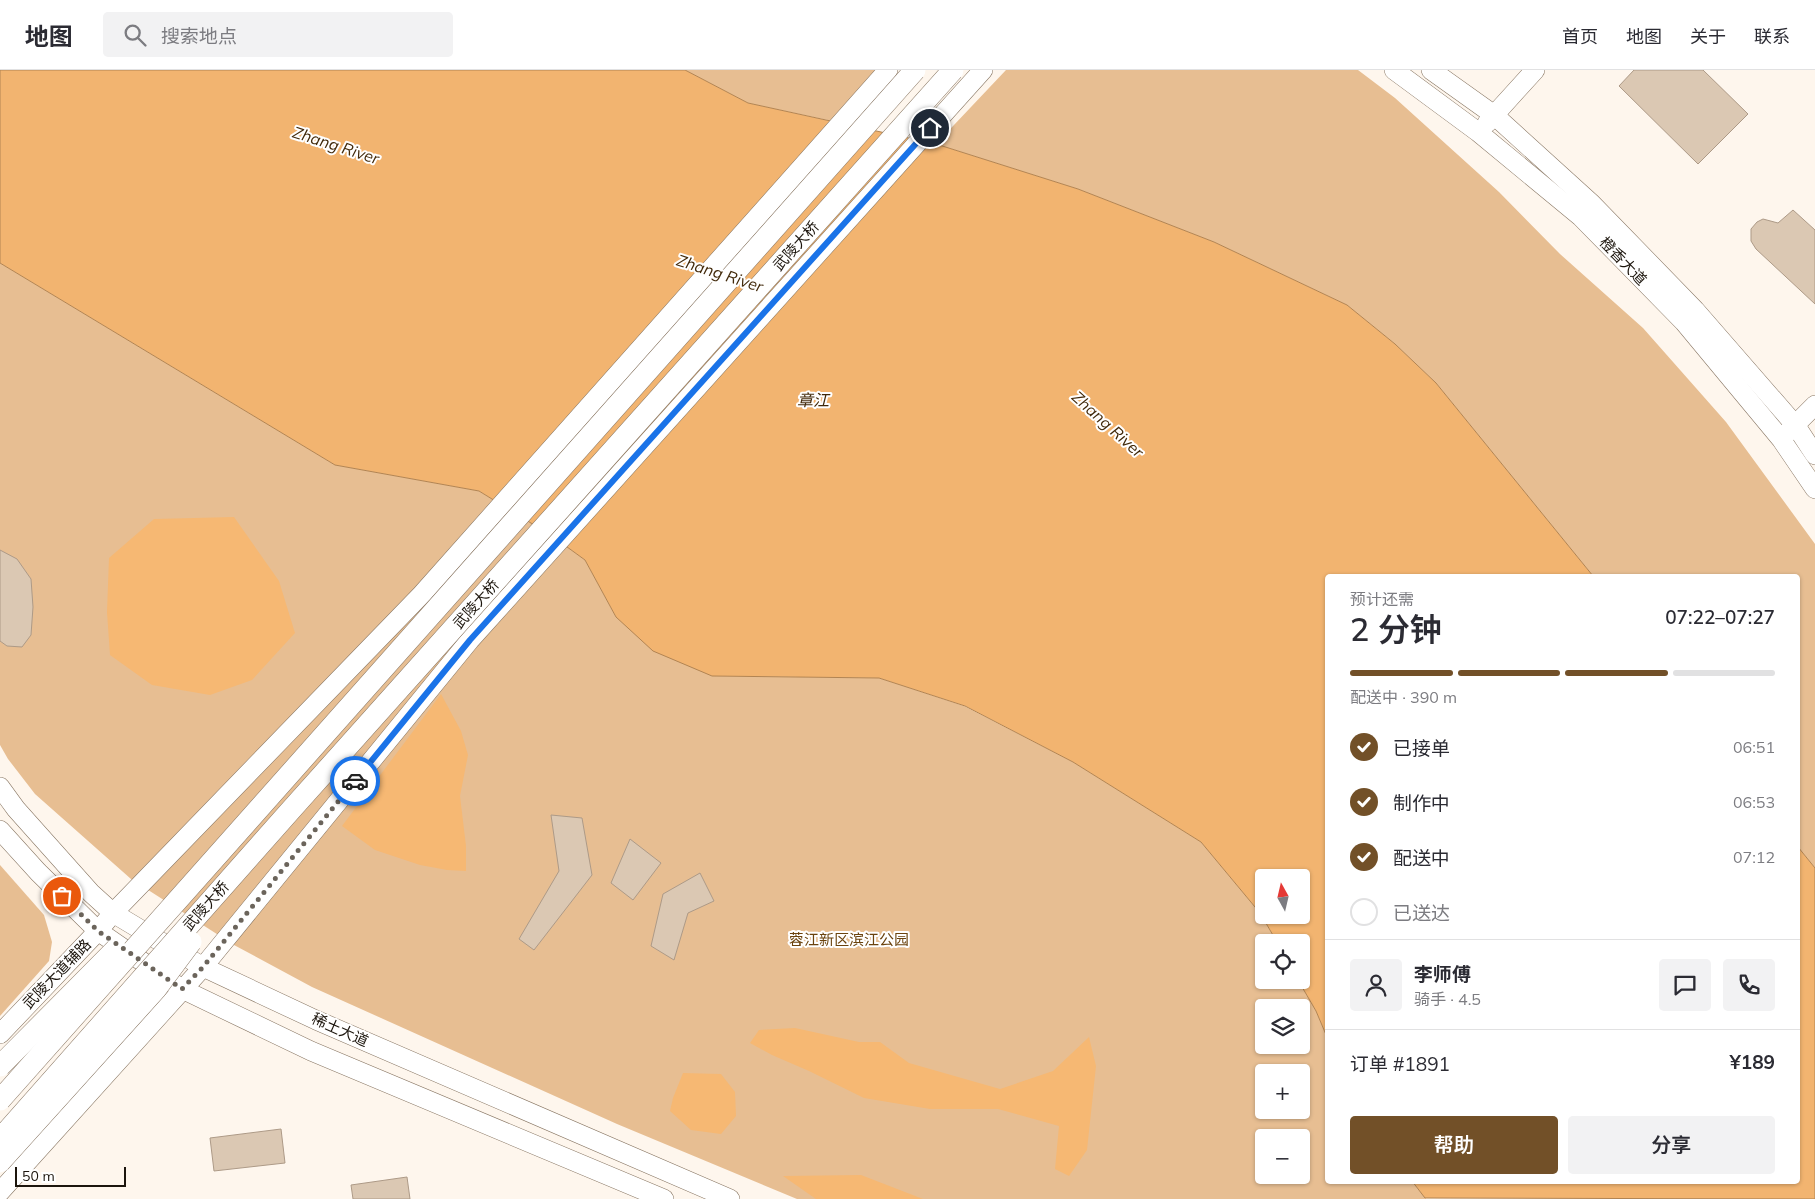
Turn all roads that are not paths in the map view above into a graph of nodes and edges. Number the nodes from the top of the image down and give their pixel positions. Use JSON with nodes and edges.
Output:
{"nodes":[{"id":1,"x":888,"y":70,"type":"edge"},
{"id":2,"x":915,"y":70,"type":"edge"},
{"id":3,"x":953,"y":70,"type":"edge"},
{"id":4,"x":983,"y":70,"type":"edge"},
{"id":5,"x":1394,"y":70,"type":"edge"},
{"id":6,"x":1430,"y":70,"type":"edge"},
{"id":7,"x":1535,"y":70,"type":"edge"},
{"id":8,"x":1494,"y":115,"type":"junction"},
{"id":9,"x":1478,"y":132,"type":"junction"},
{"id":10,"x":1815,"y":405,"type":"edge"},
{"id":11,"x":1796,"y":426,"type":"junction"},
{"id":12,"x":1781,"y":439,"type":"junction"},
{"id":13,"x":1814,"y":451,"type":"edge"},
{"id":14,"x":1797,"y":464,"type":"junction"},
{"id":15,"x":1815,"y":489,"type":"edge"},
{"id":16,"x":0,"y":787,"type":"edge"},
{"id":17,"x":272,"y":794,"type":"junction"},
{"id":18,"x":290,"y":811,"type":"junction"},
{"id":19,"x":0,"y":830,"type":"edge"},
{"id":20,"x":113,"y":913,"type":"junction"},
{"id":21,"x":98,"y":931,"type":"junction"},
{"id":22,"x":203,"y":967,"type":"junction"},
{"id":23,"x":182,"y":989,"type":"junction"},
{"id":24,"x":0,"y":1034,"type":"edge"},
{"id":25,"x":0,"y":1066,"type":"edge"},
{"id":26,"x":0,"y":1100,"type":"edge"},
{"id":27,"x":0,"y":1139,"type":"edge"},
{"id":28,"x":0,"y":1162,"type":"edge"},
{"id":29,"x":0,"y":1192,"type":"edge"},
{"id":30,"x":664,"y":1199,"type":"edge"},
{"id":31,"x":730,"y":1199,"type":"edge"}],
"edges":[{"from":1,"to":20,"type":"street","name":"武陵大道辅路"},
{"from":2,"to":17,"type":"main road","name":"武陵大桥","bridge":true},
{"from":3,"to":18,"type":"main road","name":"武陵大桥","bridge":true},
{"from":4,"to":22,"type":"street"},
{"from":5,"to":9,"type":"street","name":"橙香大道"},
{"from":6,"to":8,"type":"street","name":"橙香大道"},
{"from":7,"to":8,"type":"street"},
{"from":8,"to":9,"type":"street"},
{"from":8,"to":11,"type":"street","name":"橙香大道"},
{"from":9,"to":12,"type":"street","name":"橙香大道"},
{"from":10,"to":11,"type":"street"},
{"from":11,"to":12,"type":"street"},
{"from":11,"to":13,"type":"street","name":"橙香大道"},
{"from":12,"to":14,"type":"street","name":"橙香大道"},
{"from":13,"to":14,"type":"street"},
{"from":14,"to":15,"type":"street","name":"橙香大道"},
{"from":16,"to":20,"type":"street","name":"稀土大道"},
{"from":17,"to":25,"type":"main road","bridge":true},
{"from":17,"to":26,"type":"main road","name":"武陵大桥","bridge":true},
{"from":18,"to":27,"type":"main road","name":"武陵大桥","bridge":true},
{"from":18,"to":28,"type":"main road","bridge":true},
{"from":19,"to":21,"type":"street","name":"稀土大道"},
{"from":20,"to":21,"type":"street","name":"武陵大道辅路"},
{"from":20,"to":22,"type":"street","name":"稀土大道"},
{"from":21,"to":23,"type":"street","name":"稀土大道"},
{"from":21,"to":24,"type":"street","name":"武陵大道辅路"},
{"from":22,"to":23,"type":"street"},
{"from":22,"to":31,"type":"street","name":"稀土大道"},
{"from":23,"to":29,"type":"street"},
{"from":23,"to":30,"type":"street","name":"稀土大道"}]}
